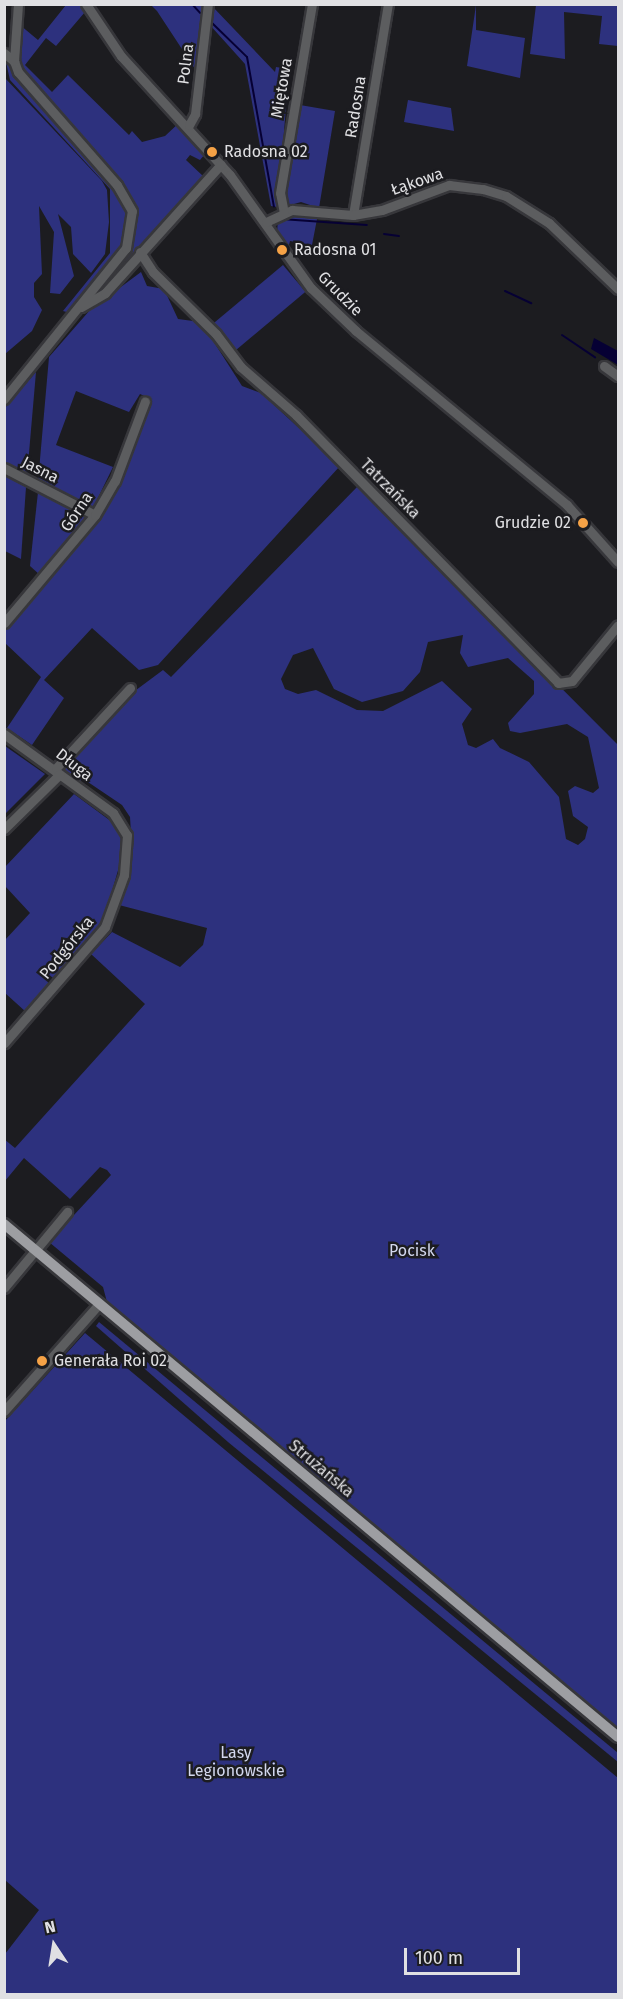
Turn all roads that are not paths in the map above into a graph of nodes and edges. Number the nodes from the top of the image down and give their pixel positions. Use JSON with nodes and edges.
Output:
{"nodes":[{"id":1,"x":18,"y":4,"type":"edge"},
{"id":2,"x":86,"y":4,"type":"edge"},
{"id":3,"x":208,"y":4,"type":"edge"},
{"id":4,"x":312,"y":4,"type":"edge"},
{"id":5,"x":388,"y":4,"type":"edge"},
{"id":6,"x":4,"y":53,"type":"edge"},
{"id":7,"x":15,"y":61,"type":"junction"},
{"id":8,"x":189,"y":125,"type":"junction"},
{"id":9,"x":221,"y":164,"type":"junction"},
{"id":10,"x":284,"y":213,"type":"junction"},
{"id":11,"x":353,"y":215,"type":"junction"},
{"id":12,"x":266,"y":222,"type":"junction"},
{"id":13,"x":140,"y":252,"type":"junction"},
{"id":14,"x":618,"y":289,"type":"edge"},
{"id":15,"x":80,"y":307,"type":"junction"},
{"id":16,"x":604,"y":366,"type":"dead end"},
{"id":17,"x":618,"y":376,"type":"edge"},
{"id":18,"x":4,"y":399,"type":"edge"},
{"id":19,"x":145,"y":401,"type":"dead end"},
{"id":20,"x":4,"y":468,"type":"edge"},
{"id":21,"x":95,"y":515,"type":"junction"},
{"id":22,"x":618,"y":562,"type":"edge"},
{"id":23,"x":4,"y":623,"type":"edge"},
{"id":24,"x":618,"y":625,"type":"edge"},
{"id":25,"x":130,"y":688,"type":"dead end"},
{"id":26,"x":4,"y":734,"type":"edge"},
{"id":27,"x":58,"y":771,"type":"junction"},
{"id":28,"x":122,"y":823,"type":"joint"},
{"id":29,"x":4,"y":829,"type":"edge"},
{"id":30,"x":4,"y":1043,"type":"edge"},
{"id":31,"x":67,"y":1212,"type":"dead end"},
{"id":32,"x":4,"y":1224,"type":"edge"},
{"id":33,"x":37,"y":1252,"type":"junction"},
{"id":34,"x":4,"y":1288,"type":"edge"},
{"id":35,"x":100,"y":1303,"type":"junction"},
{"id":36,"x":4,"y":1412,"type":"edge"},
{"id":37,"x":618,"y":1737,"type":"edge"}],
"edges":[{"from":1,"to":7,"type":"street"},
{"from":2,"to":8,"type":"street","name":"Grudzie"},
{"from":3,"to":8,"type":"street","name":"Polna"},
{"from":4,"to":10,"type":"street","name":"Miętowa"},
{"from":5,"to":11,"type":"street","name":"Radosna"},
{"from":6,"to":7,"type":"street"},
{"from":7,"to":15,"type":"street"},
{"from":8,"to":9,"type":"street","name":"Grudzie"},
{"from":9,"to":12,"type":"street","name":"Grudzie"},
{"from":9,"to":13,"type":"street"},
{"from":10,"to":11,"type":"street","name":"Łąkowa"},
{"from":10,"to":12,"type":"street","name":"Łąkowa"},
{"from":11,"to":14,"type":"street","name":"Łąkowa"},
{"from":12,"to":22,"type":"street","name":"Grudzie"},
{"from":13,"to":15,"type":"street"},
{"from":13,"to":24,"type":"street","name":"Tatrzańska"},
{"from":15,"to":18,"type":"street"},
{"from":16,"to":17,"type":"street"},
{"from":19,"to":21,"type":"street","name":"Górna"},
{"from":20,"to":21,"type":"street","name":"Jasna"},
{"from":21,"to":23,"type":"street","name":"Górna"},
{"from":25,"to":27,"type":"street"},
{"from":26,"to":27,"type":"street","name":"Długa"},
{"from":27,"to":28,"type":"street","name":"Długa"},
{"from":27,"to":29,"type":"street"},
{"from":28,"to":30,"type":"street","name":"Podgórska"},
{"from":31,"to":33,"type":"street"},
{"from":32,"to":33,"type":"main road","name":"Strużańska"},
{"from":33,"to":34,"type":"street"},
{"from":33,"to":35,"type":"main road","name":"Strużańska"},
{"from":35,"to":36,"type":"street"},
{"from":35,"to":37,"type":"main road","name":"Strużańska"}]}
